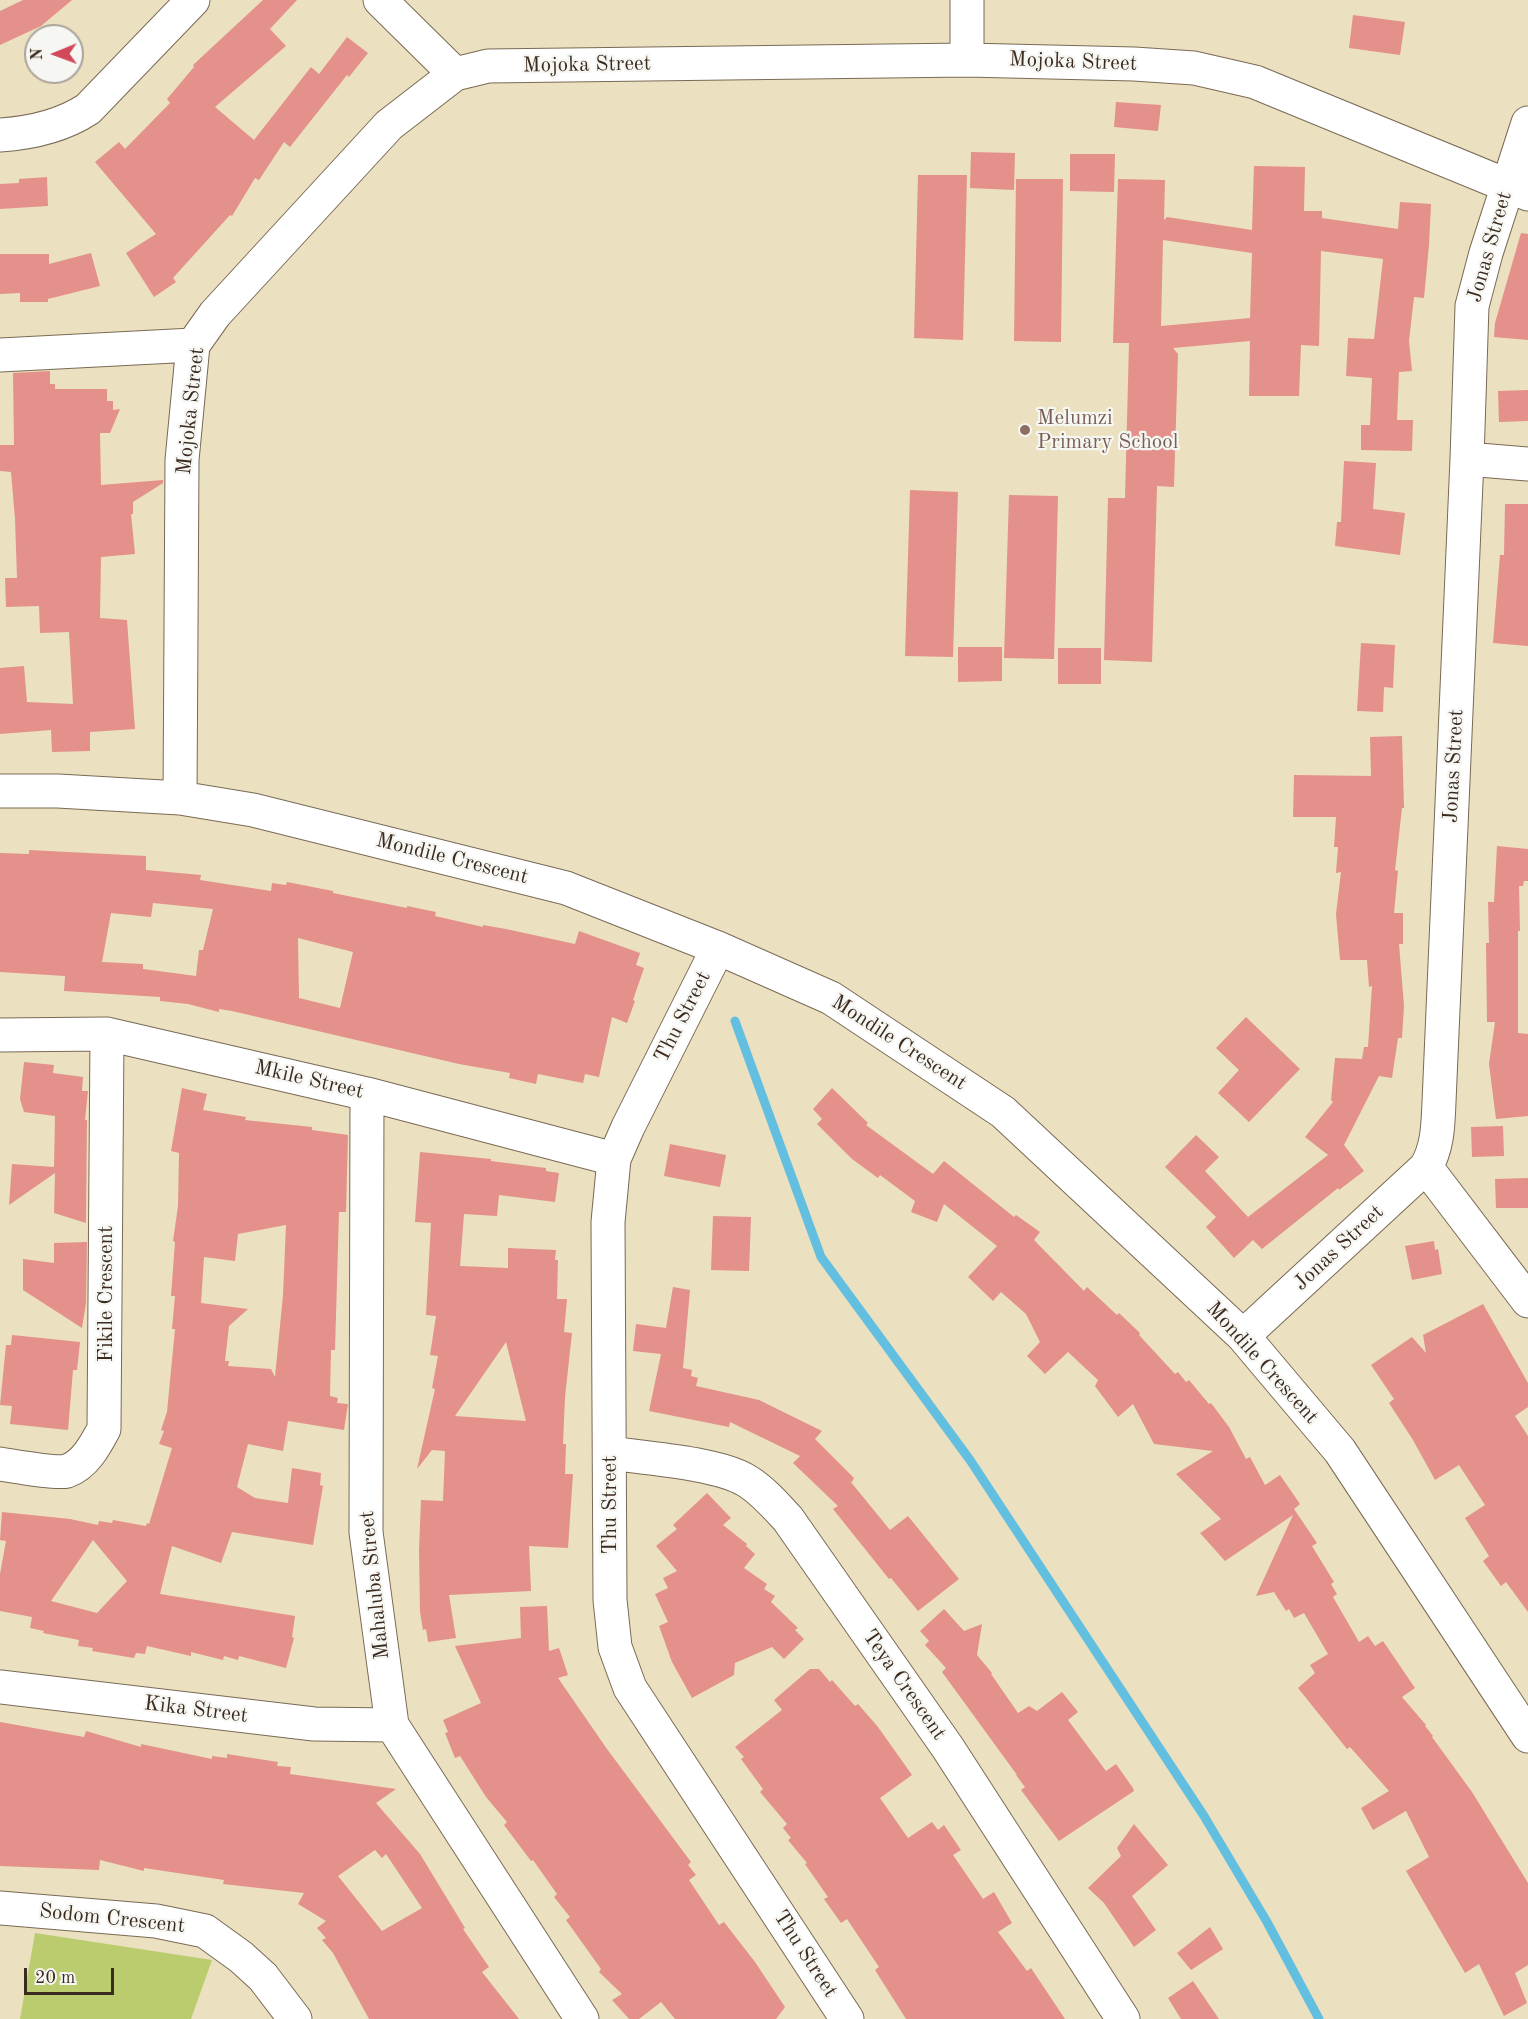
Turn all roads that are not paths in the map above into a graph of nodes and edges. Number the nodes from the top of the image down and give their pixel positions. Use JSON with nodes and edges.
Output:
{"nodes":[{"id":1,"x":192,"y":0,"type":"edge"},
{"id":2,"x":380,"y":0,"type":"edge"},
{"id":3,"x":966,"y":0,"type":"edge"},
{"id":4,"x":968,"y":60,"type":"junction"},
{"id":5,"x":455,"y":74,"type":"junction"},
{"id":6,"x":1528,"y":123,"type":"edge"},
{"id":7,"x":0,"y":135,"type":"edge"},
{"id":8,"x":1518,"y":189,"type":"edge"},
{"id":9,"x":193,"y":345,"type":"junction"},
{"id":10,"x":0,"y":355,"type":"edge"},
{"id":11,"x":1467,"y":459,"type":"junction"},
{"id":12,"x":1528,"y":464,"type":"edge"},
{"id":13,"x":0,"y":790,"type":"edge"},
{"id":14,"x":180,"y":798,"type":"junction"},
{"id":15,"x":718,"y":948,"type":"junction"},
{"id":16,"x":107,"y":1034,"type":"junction"},
{"id":17,"x":0,"y":1035,"type":"edge"},
{"id":18,"x":367,"y":1094,"type":"junction"},
{"id":19,"x":614,"y":1159,"type":"junction"},
{"id":20,"x":1426,"y":1167,"type":"junction"},
{"id":21,"x":1528,"y":1301,"type":"edge"},
{"id":22,"x":1243,"y":1336,"type":"junction"},
{"id":23,"x":610,"y":1453,"type":"junction"},
{"id":24,"x":0,"y":1464,"type":"edge"},
{"id":25,"x":0,"y":1687,"type":"edge"},
{"id":26,"x":392,"y":1725,"type":"junction"},
{"id":27,"x":1528,"y":1736,"type":"edge"},
{"id":28,"x":0,"y":1908,"type":"edge"},
{"id":29,"x":295,"y":2019,"type":"edge"},
{"id":30,"x":582,"y":2019,"type":"edge"},
{"id":31,"x":847,"y":2019,"type":"edge"},
{"id":32,"x":1123,"y":2019,"type":"edge"}],
"edges":[{"from":1,"to":7,"type":"street"},
{"from":2,"to":5,"type":"street"},
{"from":3,"to":4,"type":"street"},
{"from":4,"to":5,"type":"street","name":"Mojoka Street"},
{"from":4,"to":8,"type":"street","name":"Mojoka Street"},
{"from":5,"to":9,"type":"street","name":"Mojoka Street"},
{"from":6,"to":8,"type":"street","name":"Jonas Street"},
{"from":8,"to":11,"type":"street","name":"Jonas Street"},
{"from":9,"to":10,"type":"street"},
{"from":9,"to":14,"type":"street","name":"Mojoka Street"},
{"from":11,"to":12,"type":"street"},
{"from":11,"to":20,"type":"street","name":"Jonas Street"},
{"from":13,"to":14,"type":"street","name":"Mondile Crescent"},
{"from":14,"to":15,"type":"street","name":"Mondile Crescent"},
{"from":15,"to":19,"type":"street","name":"Thu Street"},
{"from":15,"to":22,"type":"street","name":"Mondile Crescent"},
{"from":16,"to":17,"type":"street","name":"Mkile Street"},
{"from":16,"to":18,"type":"street","name":"Mkile Street"},
{"from":16,"to":24,"type":"street","name":"Fikile Crescent"},
{"from":18,"to":19,"type":"street","name":"Mkile Street"},
{"from":18,"to":26,"type":"street","name":"Mahaluba Street"},
{"from":19,"to":23,"type":"street","name":"Thu Street"},
{"from":20,"to":21,"type":"street"},
{"from":20,"to":22,"type":"street","name":"Jonas Street"},
{"from":22,"to":27,"type":"street","name":"Mondile Crescent"},
{"from":23,"to":31,"type":"street","name":"Thu Street"},
{"from":23,"to":32,"type":"street","name":"Teya Crescent"},
{"from":25,"to":26,"type":"street","name":"Kika Street"},
{"from":26,"to":30,"type":"street","name":"Mahaluba Street"},
{"from":28,"to":29,"type":"street","name":"Sodom Crescent"}]}
